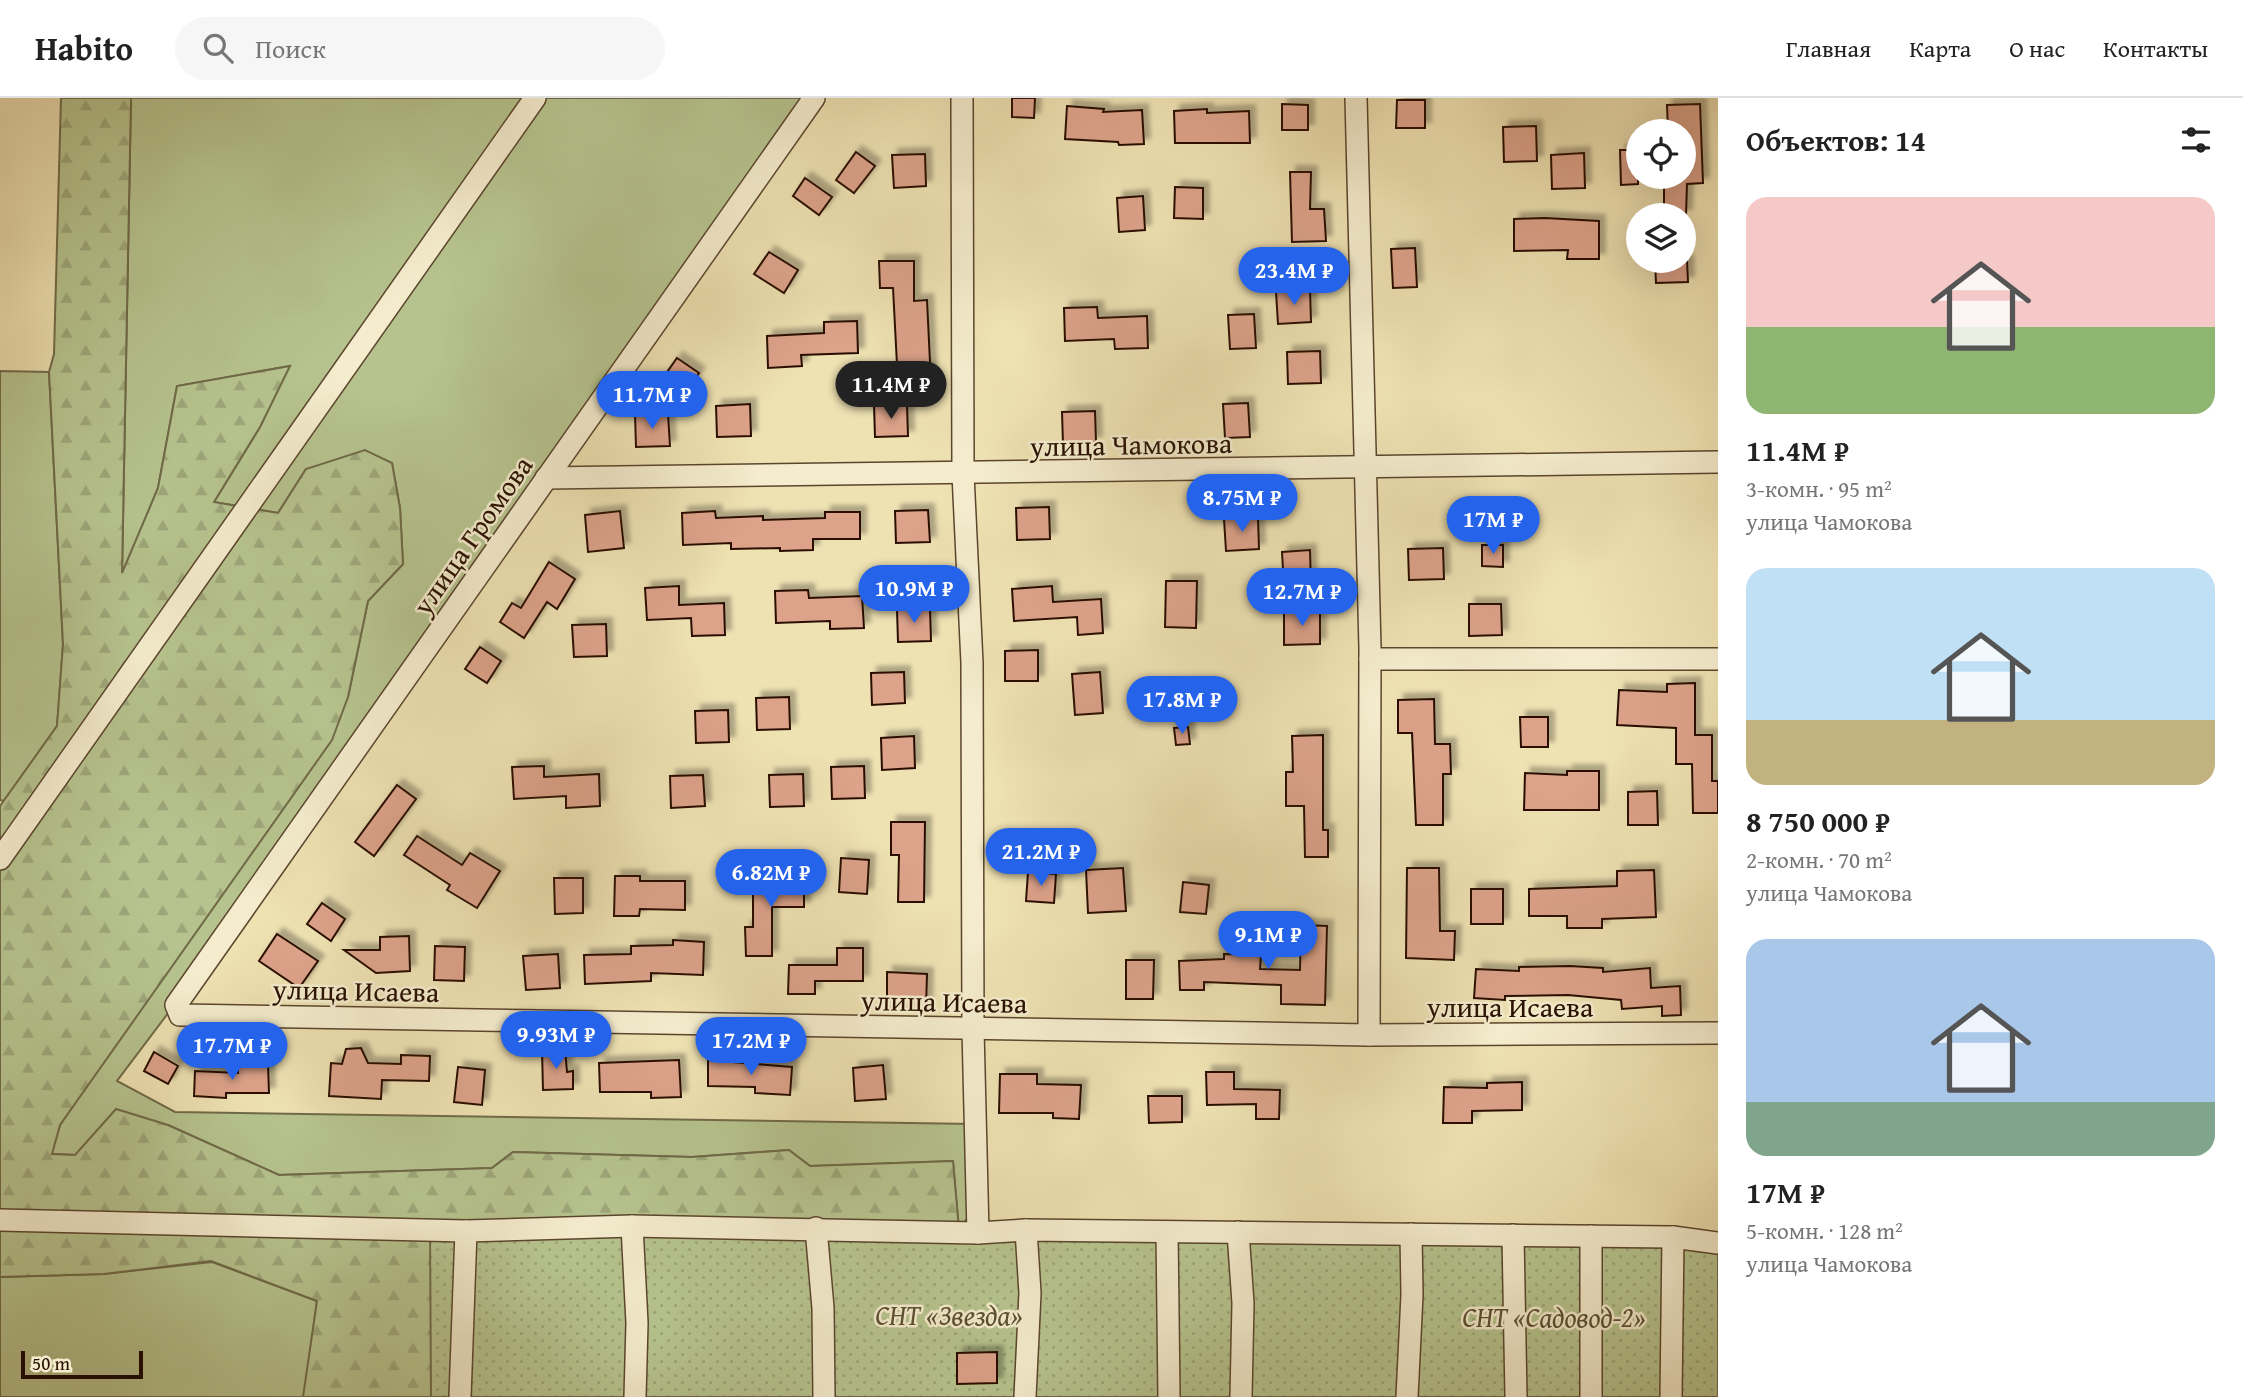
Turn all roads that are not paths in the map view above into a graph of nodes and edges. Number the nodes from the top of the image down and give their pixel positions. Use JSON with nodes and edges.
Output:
{"nodes":[{"id":1,"x":535,"y":98,"type":"edge"},
{"id":2,"x":814,"y":98,"type":"edge"},
{"id":3,"x":962,"y":98,"type":"edge"},
{"id":4,"x":1356,"y":98,"type":"edge"},
{"id":5,"x":1718,"y":462,"type":"edge"},
{"id":6,"x":1363,"y":468,"type":"junction"},
{"id":7,"x":963,"y":474,"type":"junction"},
{"id":8,"x":546,"y":478,"type":"junction"},
{"id":9,"x":1370,"y":659,"type":"junction"},
{"id":10,"x":1718,"y":659,"type":"edge"},
{"id":11,"x":0,"y":859,"type":"edge"},
{"id":12,"x":176,"y":1005,"type":"joint"},
{"id":13,"x":973,"y":1030,"type":"junction"},
{"id":14,"x":1718,"y":1033,"type":"edge"},
{"id":15,"x":1369,"y":1035,"type":"junction"},
{"id":16,"x":0,"y":1220,"type":"edge"},
{"id":17,"x":632,"y":1226,"type":"junction"},
{"id":18,"x":816,"y":1228,"type":"junction"},
{"id":19,"x":1026,"y":1230,"type":"junction"},
{"id":20,"x":466,"y":1231,"type":"junction"},
{"id":21,"x":1167,"y":1232,"type":"junction"},
{"id":22,"x":1238,"y":1232,"type":"junction"},
{"id":23,"x":978,"y":1233,"type":"junction"},
{"id":24,"x":1411,"y":1234,"type":"junction"},
{"id":25,"x":1513,"y":1235,"type":"junction"},
{"id":26,"x":1591,"y":1236,"type":"junction"},
{"id":27,"x":1673,"y":1237,"type":"junction"},
{"id":28,"x":1718,"y":1243,"type":"edge"},
{"id":29,"x":460,"y":1397,"type":"edge"},
{"id":30,"x":635,"y":1397,"type":"edge"},
{"id":31,"x":824,"y":1397,"type":"edge"},
{"id":32,"x":1025,"y":1397,"type":"edge"},
{"id":33,"x":1169,"y":1397,"type":"edge"},
{"id":34,"x":1241,"y":1397,"type":"edge"},
{"id":35,"x":1407,"y":1397,"type":"edge"},
{"id":36,"x":1516,"y":1397,"type":"edge"},
{"id":37,"x":1591,"y":1397,"type":"edge"},
{"id":38,"x":1671,"y":1397,"type":"edge"}],
"edges":[{"from":1,"to":11,"type":"street"},
{"from":2,"to":8,"type":"street","name":"улица Громова"},
{"from":3,"to":7,"type":"street"},
{"from":4,"to":6,"type":"street"},
{"from":5,"to":6,"type":"street","name":"улица Чамокова"},
{"from":6,"to":7,"type":"street","name":"улица Чамокова"},
{"from":6,"to":9,"type":"street"},
{"from":7,"to":8,"type":"street","name":"улица Чамокова"},
{"from":7,"to":13,"type":"street"},
{"from":8,"to":12,"type":"street","name":"улица Громова"},
{"from":9,"to":10,"type":"street"},
{"from":9,"to":15,"type":"street"},
{"from":12,"to":13,"type":"street","name":"улица Исаева"},
{"from":13,"to":15,"type":"street","name":"улица Исаева"},
{"from":13,"to":23,"type":"street"},
{"from":14,"to":15,"type":"street","name":"улица Исаева"},
{"from":16,"to":20,"type":"street"},
{"from":17,"to":18,"type":"street"},
{"from":17,"to":20,"type":"street"},
{"from":17,"to":30,"type":"street"},
{"from":18,"to":23,"type":"street"},
{"from":18,"to":31,"type":"street"},
{"from":19,"to":21,"type":"street"},
{"from":19,"to":23,"type":"street"},
{"from":19,"to":32,"type":"street"},
{"from":20,"to":29,"type":"street"},
{"from":21,"to":22,"type":"street"},
{"from":21,"to":33,"type":"street"},
{"from":22,"to":24,"type":"street"},
{"from":22,"to":34,"type":"street"},
{"from":24,"to":25,"type":"street"},
{"from":24,"to":35,"type":"street"},
{"from":25,"to":26,"type":"street"},
{"from":25,"to":36,"type":"street"},
{"from":26,"to":27,"type":"street"},
{"from":26,"to":37,"type":"street"},
{"from":27,"to":28,"type":"street"},
{"from":27,"to":38,"type":"street"}]}
